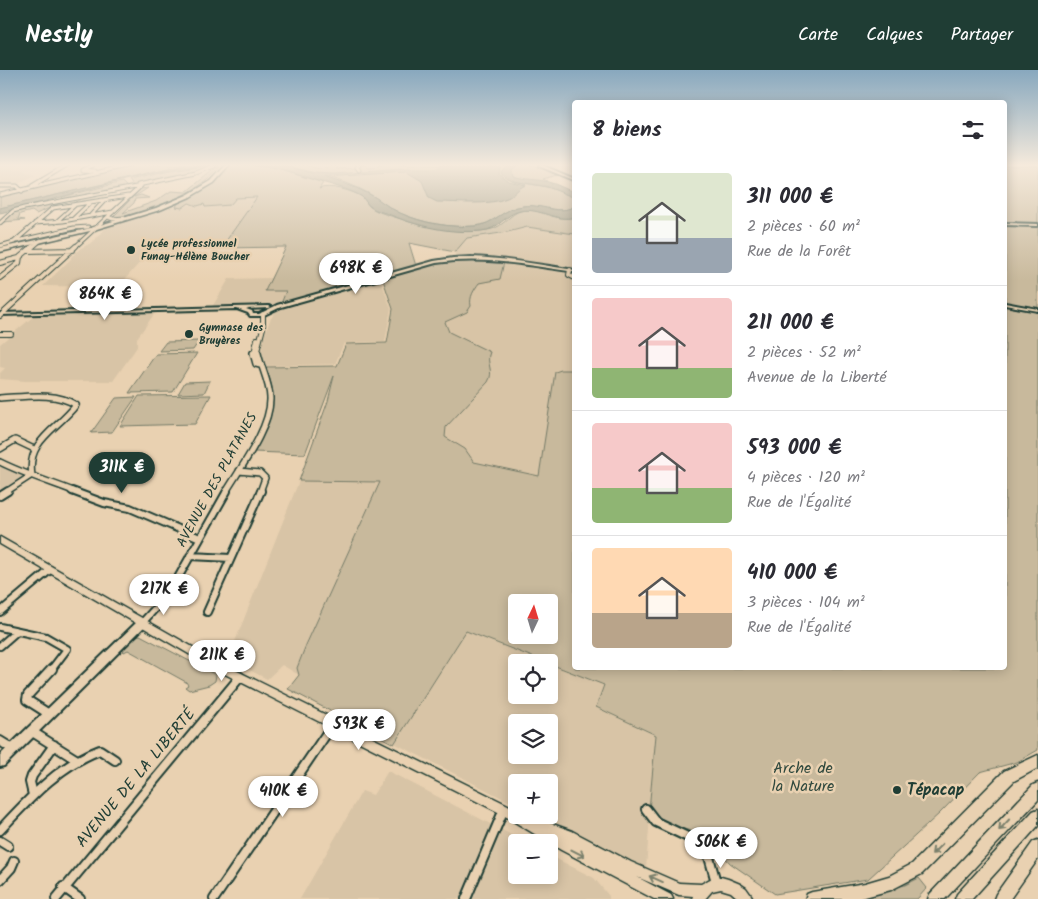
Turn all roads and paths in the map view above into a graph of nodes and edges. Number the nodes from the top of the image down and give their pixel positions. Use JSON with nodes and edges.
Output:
{"nodes":[{"id":1,"x":51,"y":204,"type":"edge"},
{"id":2,"x":76,"y":204,"type":"joint"},
{"id":3,"x":89,"y":204,"type":"edge"},
{"id":4,"x":102,"y":204,"type":"edge"},
{"id":5,"x":121,"y":204,"type":"edge"},
{"id":6,"x":166,"y":204,"type":"edge"},
{"id":7,"x":170,"y":204,"type":"edge"},
{"id":8,"x":113,"y":212,"type":"junction"},
{"id":9,"x":91,"y":215,"type":"junction"},
{"id":10,"x":73,"y":219,"type":"junction"},
{"id":11,"x":56,"y":222,"type":"junction"},
{"id":12,"x":0,"y":223,"type":"edge"},
{"id":13,"x":35,"y":223,"type":"junction"},
{"id":14,"x":1007,"y":224,"type":"edge"},
{"id":15,"x":98,"y":225,"type":"junction"},
{"id":16,"x":1038,"y":225,"type":"edge"},
{"id":17,"x":41,"y":240,"type":"junction"},
{"id":18,"x":12,"y":243,"type":"junction"},
{"id":19,"x":0,"y":248,"type":"edge"},
{"id":20,"x":73,"y":250,"type":"junction"},
{"id":21,"x":27,"y":251,"type":"junction"},
{"id":22,"x":19,"y":258,"type":"junction"},
{"id":23,"x":0,"y":263,"type":"edge"},
{"id":24,"x":572,"y":271,"type":"edge"},
{"id":25,"x":0,"y":278,"type":"edge"},
{"id":26,"x":1007,"y":304,"type":"edge"},
{"id":27,"x":1038,"y":310,"type":"edge"},
{"id":28,"x":263,"y":311,"type":"junction"},
{"id":29,"x":253,"y":312,"type":"junction"},
{"id":30,"x":1,"y":315,"type":"edge"},
{"id":31,"x":0,"y":334,"type":"edge"},
{"id":32,"x":11,"y":334,"type":"dead end"},
{"id":33,"x":260,"y":365,"type":"junction"},
{"id":34,"x":0,"y":398,"type":"edge"},
{"id":35,"x":34,"y":448,"type":"junction"},
{"id":36,"x":0,"y":450,"type":"edge"},
{"id":37,"x":0,"y":462,"type":"edge"},
{"id":38,"x":239,"y":471,"type":"junction"},
{"id":39,"x":32,"y":475,"type":"junction"},
{"id":40,"x":0,"y":496,"type":"edge"},
{"id":41,"x":200,"y":538,"type":"junction"},
{"id":42,"x":0,"y":540,"type":"edge"},
{"id":43,"x":190,"y":556,"type":"junction"},
{"id":44,"x":231,"y":558,"type":"junction"},
{"id":45,"x":50,"y":570,"type":"junction"},
{"id":46,"x":0,"y":612,"type":"edge"},
{"id":47,"x":207,"y":612,"type":"dead end"},
{"id":48,"x":142,"y":624,"type":"junction"},
{"id":49,"x":0,"y":627,"type":"edge"},
{"id":50,"x":16,"y":632,"type":"junction"},
{"id":51,"x":0,"y":646,"type":"edge"},
{"id":52,"x":240,"y":677,"type":"junction"},
{"id":53,"x":49,"y":714,"type":"junction"},
{"id":54,"x":333,"y":724,"type":"junction"},
{"id":55,"x":32,"y":731,"type":"junction"},
{"id":56,"x":0,"y":741,"type":"edge"},
{"id":57,"x":54,"y":745,"type":"junction"},
{"id":58,"x":13,"y":749,"type":"junction"},
{"id":59,"x":77,"y":760,"type":"junction"},
{"id":60,"x":115,"y":760,"type":"dead end"},
{"id":61,"x":1038,"y":761,"type":"edge"},
{"id":62,"x":0,"y":762,"type":"edge"},
{"id":63,"x":1038,"y":790,"type":"edge"},
{"id":64,"x":33,"y":795,"type":"junction"},
{"id":65,"x":646,"y":809,"type":"dead end"},
{"id":66,"x":504,"y":810,"type":"junction"},
{"id":67,"x":508,"y":812,"type":"edge"},
{"id":68,"x":1038,"y":816,"type":"edge"},
{"id":69,"x":530,"y":824,"type":"edge"},
{"id":70,"x":536,"y":824,"type":"edge"},
{"id":71,"x":0,"y":830,"type":"edge"},
{"id":72,"x":1038,"y":847,"type":"edge"},
{"id":73,"x":14,"y":862,"type":"dead end"},
{"id":74,"x":0,"y":880,"type":"edge"},
{"id":75,"x":716,"y":882,"type":"junction"},
{"id":76,"x":63,"y":887,"type":"junction"},
{"id":77,"x":700,"y":895,"type":"edge"},
{"id":78,"x":56,"y":899,"type":"edge"},
{"id":79,"x":80,"y":899,"type":"edge"},
{"id":80,"x":214,"y":899,"type":"edge"},
{"id":81,"x":466,"y":899,"type":"edge"},
{"id":82,"x":667,"y":899,"type":"edge"},
{"id":83,"x":747,"y":899,"type":"edge"},
{"id":84,"x":812,"y":899,"type":"edge"},
{"id":85,"x":935,"y":899,"type":"edge"},
{"id":86,"x":962,"y":899,"type":"edge"},
{"id":87,"x":1001,"y":899,"type":"edge"}],
"edges":[{"from":1,"to":12,"type":"street"},
{"from":2,"to":11,"type":"street"},
{"from":2,"to":13,"type":"street"},
{"from":3,"to":10,"type":"street"},
{"from":4,"to":9,"type":"street"},
{"from":5,"to":8,"type":"street"},
{"from":6,"to":15,"type":"main road"},
{"from":7,"to":15,"type":"main road"},
{"from":8,"to":9,"type":"street"},
{"from":8,"to":15,"type":"street"},
{"from":9,"to":10,"type":"street"},
{"from":10,"to":11,"type":"street"},
{"from":11,"to":13,"type":"street"},
{"from":13,"to":18,"type":"street"},
{"from":14,"to":16,"type":"street"},
{"from":15,"to":17,"type":"main road"},
{"from":15,"to":18,"type":"street"},
{"from":15,"to":19,"type":"main road"},
{"from":15,"to":20,"type":"street"},
{"from":17,"to":19,"type":"main road"},
{"from":17,"to":21,"type":"street"},
{"from":18,"to":19,"type":"street"},
{"from":20,"to":21,"type":"street"},
{"from":20,"to":30,"type":"street"},
{"from":21,"to":22,"type":"street"},
{"from":22,"to":23,"type":"street"},
{"from":22,"to":25,"type":"street"},
{"from":24,"to":28,"type":"street"},
{"from":26,"to":27,"type":"street"},
{"from":28,"to":29,"type":"street"},
{"from":28,"to":33,"type":"street","name":"AVENUE DES PLATANES"},
{"from":29,"to":30,"type":"street"},
{"from":29,"to":33,"type":"street","name":"AVENUE DES PLATANES"},
{"from":31,"to":32,"type":"street"},
{"from":33,"to":38,"type":"street","name":"AVENUE DES PLATANES"},
{"from":34,"to":35,"type":"street"},
{"from":35,"to":36,"type":"street"},
{"from":35,"to":39,"type":"street"},
{"from":37,"to":39,"type":"street"},
{"from":38,"to":41,"type":"street","name":"AVENUE DES PLATANES"},
{"from":38,"to":44,"type":"street"},
{"from":39,"to":40,"type":"street"},
{"from":39,"to":41,"type":"street"},
{"from":41,"to":43,"type":"street","name":"AVENUE DES PLATANES"},
{"from":42,"to":45,"type":"main road"},
{"from":43,"to":44,"type":"street"},
{"from":43,"to":48,"type":"street","name":"AVENUE DES PLATANES"},
{"from":44,"to":47,"type":"street"},
{"from":45,"to":46,"type":"street"},
{"from":45,"to":48,"type":"main road"},
{"from":48,"to":52,"type":"main road"},
{"from":48,"to":53,"type":"street"},
{"from":49,"to":50,"type":"street"},
{"from":50,"to":51,"type":"street"},
{"from":50,"to":53,"type":"street"},
{"from":52,"to":54,"type":"main road"},
{"from":52,"to":76,"type":"street","name":"AVENUE DE LA LIBERTÉ"},
{"from":53,"to":55,"type":"street"},
{"from":54,"to":66,"type":"main road"},
{"from":54,"to":80,"type":"street"},
{"from":55,"to":57,"type":"street"},
{"from":55,"to":58,"type":"street"},
{"from":56,"to":58,"type":"street"},
{"from":57,"to":59,"type":"street"},
{"from":57,"to":64,"type":"street"},
{"from":58,"to":62,"type":"street"},
{"from":59,"to":60,"type":"street"},
{"from":59,"to":64,"type":"street"},
{"from":61,"to":84,"type":"main road","one_way":true},
{"from":63,"to":85,"type":"main road","one_way":true},
{"from":64,"to":71,"type":"street"},
{"from":65,"to":75,"type":"street"},
{"from":66,"to":67,"type":"main road"},
{"from":66,"to":81,"type":"street"},
{"from":68,"to":86,"type":"main road"},
{"from":69,"to":82,"type":"main road","one_way":true},
{"from":77,"to":70,"type":"main road","one_way":true},
{"from":72,"to":87,"type":"main road"},
{"from":73,"to":74,"type":"street"},
{"from":75,"to":77,"type":"main road"},
{"from":75,"to":83,"type":"main road"},
{"from":76,"to":78,"type":"street","name":"AVENUE DE LA LIBERTÉ"},
{"from":76,"to":79,"type":"street"}]}
